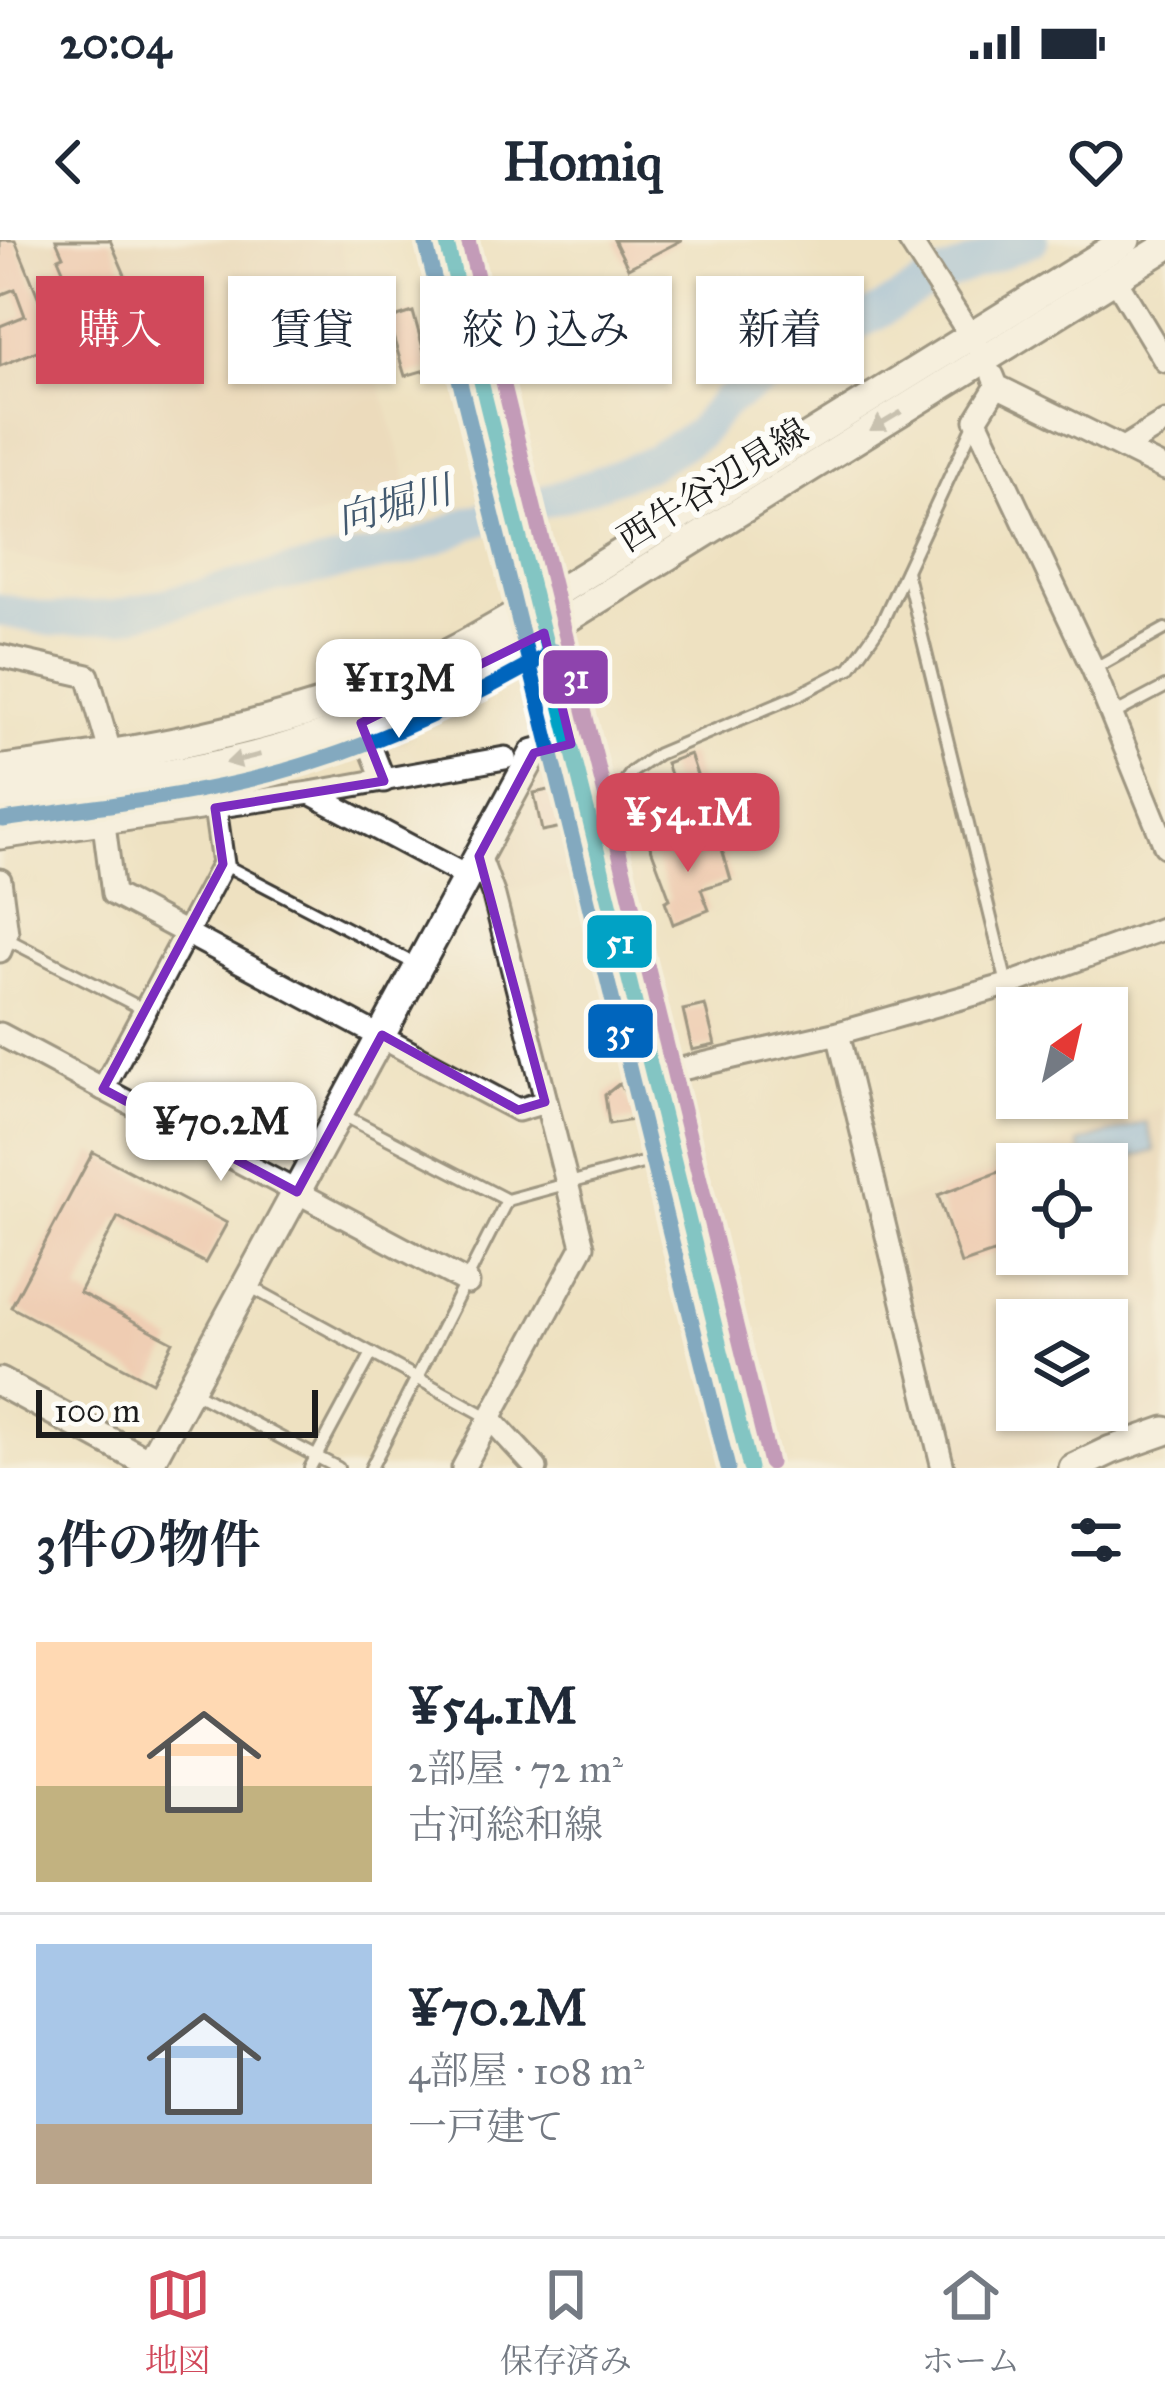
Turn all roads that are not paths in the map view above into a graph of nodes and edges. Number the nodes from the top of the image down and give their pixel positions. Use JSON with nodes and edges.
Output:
{"nodes":[{"id":1,"x":446,"y":240,"type":"edge"},
{"id":2,"x":1126,"y":240,"type":"edge"},
{"id":3,"x":914,"y":246,"type":"edge"},
{"id":4,"x":1165,"y":247,"type":"edge"},
{"id":5,"x":1114,"y":278,"type":"junction"},
{"id":6,"x":978,"y":349,"type":"junction"},
{"id":7,"x":1165,"y":361,"type":"edge"},
{"id":8,"x":976,"y":420,"type":"junction"},
{"id":9,"x":1165,"y":422,"type":"edge"},
{"id":10,"x":1123,"y":448,"type":"junction"},
{"id":11,"x":1165,"y":469,"type":"edge"},
{"id":12,"x":905,"y":568,"type":"junction"},
{"id":13,"x":540,"y":619,"type":"junction"},
{"id":14,"x":1165,"y":629,"type":"edge"},
{"id":15,"x":0,"y":656,"type":"edge"},
{"id":16,"x":1093,"y":669,"type":"junction"},
{"id":17,"x":1165,"y":687,"type":"edge"},
{"id":18,"x":1112,"y":715,"type":"junction"},
{"id":19,"x":361,"y":723,"type":"junction"},
{"id":20,"x":571,"y":744,"type":"junction"},
{"id":21,"x":111,"y":755,"type":"junction"},
{"id":22,"x":505,"y":758,"type":"dead end"},
{"id":23,"x":0,"y":771,"type":"edge"},
{"id":24,"x":384,"y":781,"type":"junction"},
{"id":25,"x":310,"y":794,"type":"junction"},
{"id":26,"x":0,"y":799,"type":"edge"},
{"id":27,"x":215,"y":808,"type":"junction"},
{"id":28,"x":104,"y":824,"type":"junction"},
{"id":29,"x":592,"y":827,"type":"junction"},
{"id":30,"x":0,"y":838,"type":"edge"},
{"id":31,"x":1165,"y":846,"type":"edge"},
{"id":32,"x":223,"y":864,"type":"junction"},
{"id":33,"x":474,"y":867,"type":"junction"},
{"id":34,"x":0,"y":880,"type":"edge"},
{"id":35,"x":1165,"y":928,"type":"edge"},
{"id":36,"x":186,"y":935,"type":"junction"},
{"id":37,"x":3,"y":945,"type":"edge"},
{"id":38,"x":419,"y":967,"type":"junction"},
{"id":39,"x":1006,"y":985,"type":"junction"},
{"id":40,"x":145,"y":1010,"type":"junction"},
{"id":41,"x":838,"y":1033,"type":"junction"},
{"id":42,"x":0,"y":1034,"type":"edge"},
{"id":43,"x":382,"y":1035,"type":"junction"},
{"id":44,"x":651,"y":1076,"type":"junction"},
{"id":45,"x":103,"y":1089,"type":"junction"},
{"id":46,"x":544,"y":1102,"type":"junction"},
{"id":47,"x":340,"y":1114,"type":"junction"},
{"id":48,"x":671,"y":1155,"type":"junction"},
{"id":49,"x":566,"y":1186,"type":"junction"},
{"id":50,"x":297,"y":1192,"type":"junction"},
{"id":51,"x":507,"y":1200,"type":"junction"},
{"id":52,"x":468,"y":1283,"type":"junction"},
{"id":53,"x":246,"y":1285,"type":"junction"},
{"id":54,"x":372,"y":1353,"type":"junction"},
{"id":55,"x":418,"y":1378,"type":"junction"},
{"id":56,"x":0,"y":1382,"type":"edge"},
{"id":57,"x":189,"y":1389,"type":"junction"},
{"id":58,"x":490,"y":1418,"type":"junction"},
{"id":59,"x":1165,"y":1431,"type":"edge"},
{"id":60,"x":1116,"y":1459,"type":"edge"},
{"id":61,"x":313,"y":1462,"type":"edge"},
{"id":62,"x":152,"y":1466,"type":"edge"},
{"id":63,"x":338,"y":1468,"type":"edge"},
{"id":64,"x":371,"y":1468,"type":"edge"},
{"id":65,"x":463,"y":1468,"type":"edge"},
{"id":66,"x":536,"y":1468,"type":"edge"},
{"id":67,"x":751,"y":1468,"type":"edge"},
{"id":68,"x":943,"y":1468,"type":"edge"},
{"id":69,"x":1073,"y":1468,"type":"edge"}],
"edges":[{"from":1,"to":13,"type":"main road"},
{"from":2,"to":6,"type":"street","name":"西牛谷辺見線"},
{"from":3,"to":6,"type":"street"},
{"from":4,"to":5,"type":"street","name":"西牛谷辺見線"},
{"from":5,"to":6,"type":"street","name":"西牛谷辺見線"},
{"from":5,"to":7,"type":"street"},
{"from":6,"to":8,"type":"street"},
{"from":6,"to":10,"type":"street"},
{"from":6,"to":13,"type":"street","name":"西牛谷辺見線"},
{"from":8,"to":12,"type":"lane"},
{"from":8,"to":16,"type":"street"},
{"from":9,"to":10,"type":"street"},
{"from":10,"to":11,"type":"street"},
{"from":12,"to":29,"type":"lane"},
{"from":12,"to":39,"type":"lane"},
{"from":13,"to":19,"type":"main road"},
{"from":13,"to":20,"type":"main road"},
{"from":13,"to":21,"type":"main road"},
{"from":14,"to":16,"type":"lane"},
{"from":15,"to":21,"type":"street"},
{"from":16,"to":18,"type":"street"},
{"from":17,"to":18,"type":"lane"},
{"from":18,"to":31,"type":"street"},
{"from":19,"to":24,"type":"street"},
{"from":19,"to":26,"type":"main road","one_way":true},
{"from":20,"to":29,"type":"main road"},
{"from":20,"to":33,"type":"street"},
{"from":21,"to":23,"type":"main road"},
{"from":22,"to":24,"type":"street"},
{"from":24,"to":25,"type":"street"},
{"from":25,"to":27,"type":"street"},
{"from":25,"to":33,"type":"street"},
{"from":27,"to":28,"type":"street"},
{"from":27,"to":32,"type":"street"},
{"from":28,"to":30,"type":"street"},
{"from":28,"to":36,"type":"street"},
{"from":29,"to":44,"type":"main road"},
{"from":32,"to":36,"type":"street"},
{"from":32,"to":38,"type":"lane"},
{"from":33,"to":38,"type":"street"},
{"from":33,"to":46,"type":"street"},
{"from":34,"to":37,"type":"street"},
{"from":35,"to":39,"type":"street"},
{"from":36,"to":40,"type":"street"},
{"from":36,"to":43,"type":"street"},
{"from":37,"to":40,"type":"lane"},
{"from":38,"to":43,"type":"street"},
{"from":39,"to":41,"type":"street"},
{"from":40,"to":45,"type":"street"},
{"from":41,"to":44,"type":"street"},
{"from":41,"to":68,"type":"street"},
{"from":42,"to":45,"type":"street"},
{"from":43,"to":46,"type":"street"},
{"from":43,"to":47,"type":"street"},
{"from":44,"to":48,"type":"main road"},
{"from":45,"to":50,"type":"street"},
{"from":46,"to":49,"type":"street"},
{"from":47,"to":50,"type":"street"},
{"from":47,"to":51,"type":"lane"},
{"from":48,"to":49,"type":"lane"},
{"from":48,"to":67,"type":"main road"},
{"from":49,"to":51,"type":"lane"},
{"from":49,"to":58,"type":"street"},
{"from":50,"to":52,"type":"street"},
{"from":50,"to":53,"type":"street"},
{"from":51,"to":52,"type":"lane"},
{"from":52,"to":55,"type":"lane"},
{"from":53,"to":54,"type":"lane"},
{"from":53,"to":57,"type":"street"},
{"from":54,"to":55,"type":"lane"},
{"from":54,"to":61,"type":"lane"},
{"from":55,"to":58,"type":"lane"},
{"from":55,"to":64,"type":"lane"},
{"from":56,"to":62,"type":"street"},
{"from":57,"to":61,"type":"lane"},
{"from":57,"to":62,"type":"street"},
{"from":58,"to":65,"type":"street"},
{"from":58,"to":66,"type":"street"},
{"from":59,"to":60,"type":"street"},
{"from":60,"to":69,"type":"street"},
{"from":61,"to":63,"type":"lane"}]}
